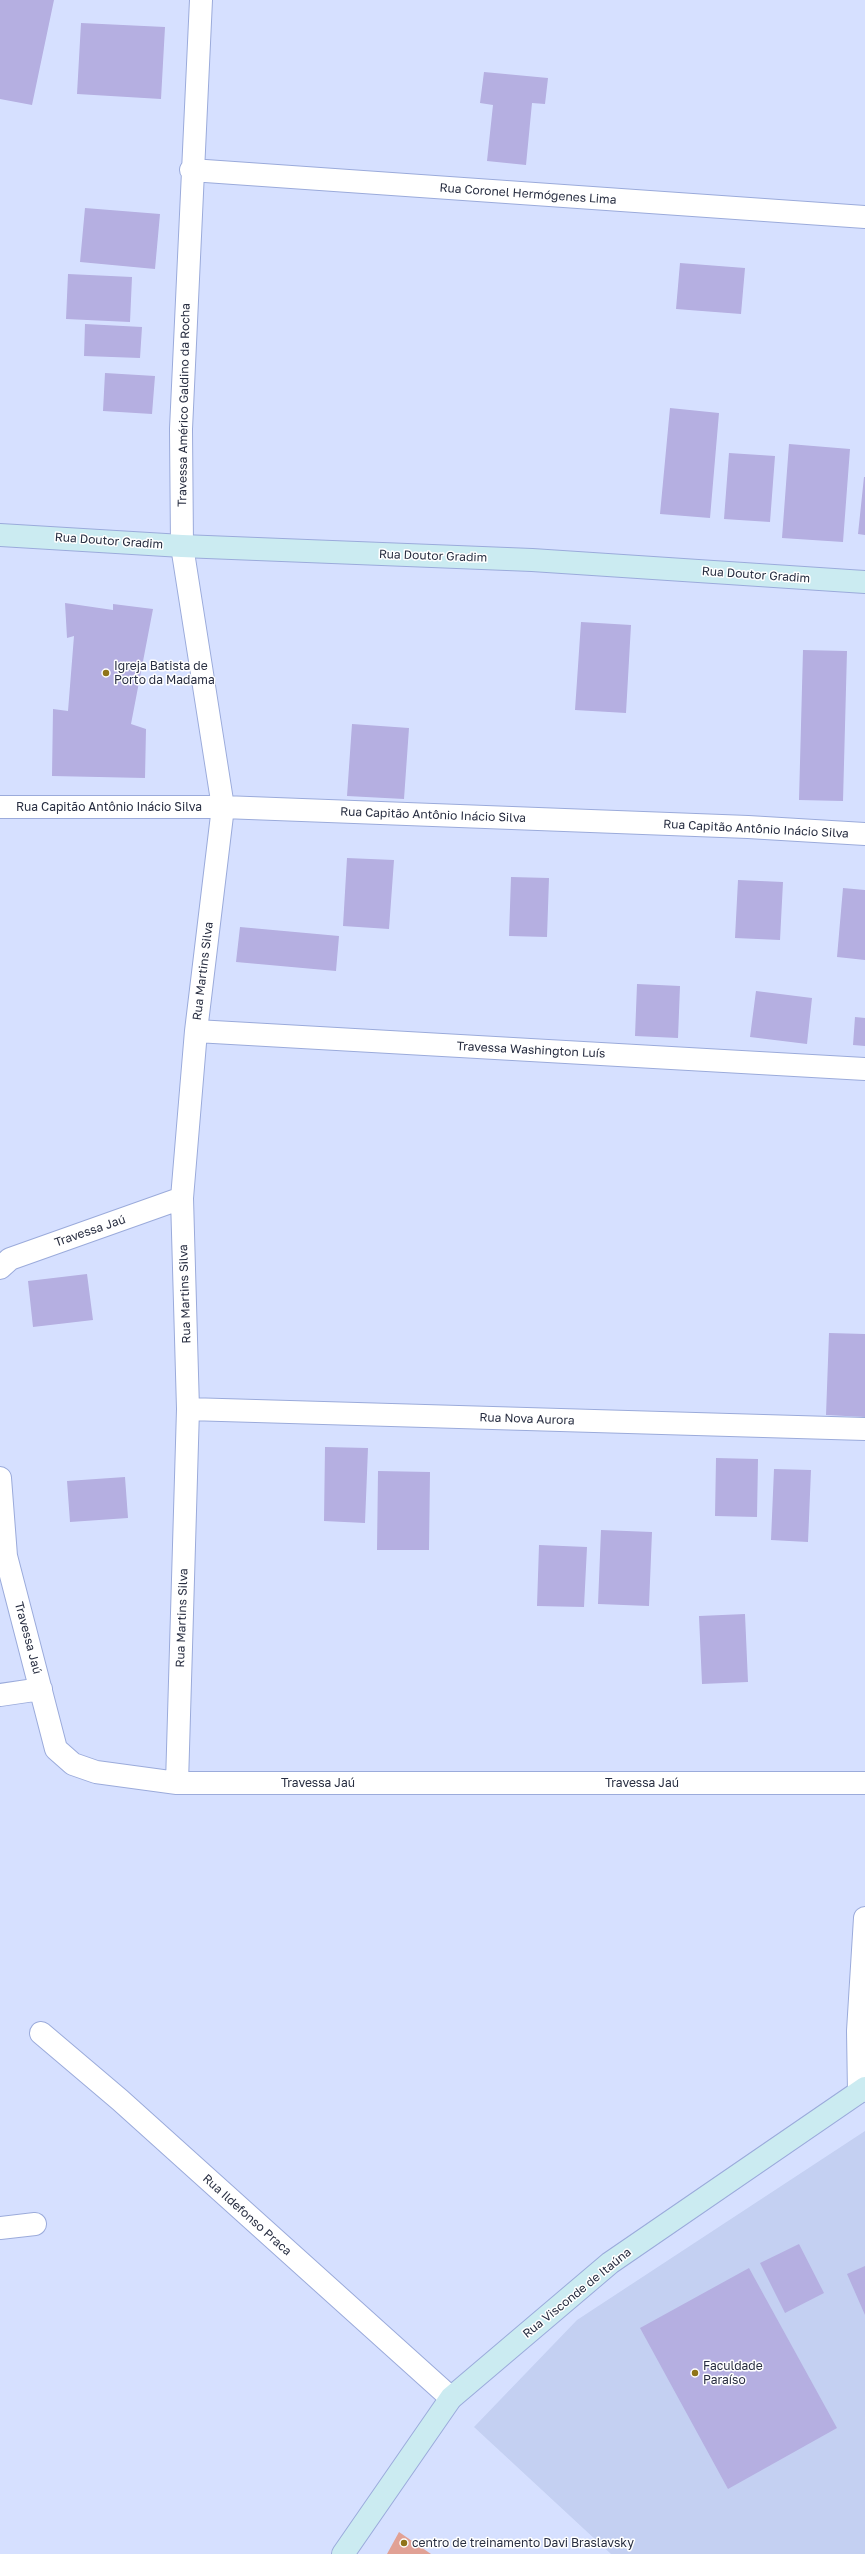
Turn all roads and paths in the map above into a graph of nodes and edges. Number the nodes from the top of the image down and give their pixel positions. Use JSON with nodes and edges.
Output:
{"nodes":[{"id":1,"x":201,"y":0,"type":"edge"},
{"id":2,"x":191,"y":170,"type":"junction"},
{"id":3,"x":865,"y":218,"type":"edge"},
{"id":4,"x":0,"y":535,"type":"edge"},
{"id":5,"x":182,"y":546,"type":"junction"},
{"id":6,"x":865,"y":582,"type":"edge"},
{"id":7,"x":0,"y":807,"type":"edge"},
{"id":8,"x":223,"y":807,"type":"junction"},
{"id":9,"x":865,"y":834,"type":"edge"},
{"id":10,"x":196,"y":1032,"type":"junction"},
{"id":11,"x":865,"y":1069,"type":"edge"},
{"id":12,"x":182,"y":1198,"type":"junction"},
{"id":13,"x":0,"y":1268,"type":"edge"},
{"id":14,"x":188,"y":1409,"type":"junction"},
{"id":15,"x":865,"y":1429,"type":"edge"},
{"id":16,"x":0,"y":1478,"type":"edge"},
{"id":17,"x":41,"y":1689,"type":"junction"},
{"id":18,"x":0,"y":1695,"type":"edge"},
{"id":19,"x":177,"y":1783,"type":"junction"},
{"id":20,"x":865,"y":1783,"type":"edge"},
{"id":21,"x":865,"y":1918,"type":"edge"},
{"id":22,"x":41,"y":2033,"type":"dead end"},
{"id":23,"x":862,"y":2090,"type":"edge"},
{"id":24,"x":35,"y":2224,"type":"dead end"},
{"id":25,"x":0,"y":2228,"type":"edge"},
{"id":26,"x":452,"y":2398,"type":"junction"},
{"id":27,"x":343,"y":2554,"type":"edge"}],
"edges":[{"from":1,"to":2,"type":"street","name":"Travessa Américo Galdino da Rocha"},
{"from":2,"to":3,"type":"street","name":"Rua Coronel Hermógenes Lima"},
{"from":2,"to":5,"type":"street","name":"Travessa Américo Galdino da Rocha"},
{"from":4,"to":5,"type":"street","name":"Rua Doutor Gradim"},
{"from":5,"to":6,"type":"street","name":"Rua Doutor Gradim"},
{"from":5,"to":8,"type":"street","name":"Travessa Américo Galdino da Rocha"},
{"from":7,"to":8,"type":"street","name":"Rua Capitão Antônio Inácio Silva"},
{"from":8,"to":9,"type":"street","name":"Rua Capitão Antônio Inácio Silva"},
{"from":8,"to":10,"type":"street","name":"Rua Martins Silva"},
{"from":10,"to":11,"type":"street","name":"Travessa Washington Luís"},
{"from":10,"to":12,"type":"street","name":"Rua Martins Silva"},
{"from":12,"to":13,"type":"street","name":"Travessa Jaú"},
{"from":12,"to":14,"type":"street","name":"Rua Martins Silva"},
{"from":14,"to":15,"type":"street","name":"Rua Nova Aurora"},
{"from":14,"to":19,"type":"street","name":"Rua Martins Silva"},
{"from":16,"to":17,"type":"street","name":"Travessa Jaú"},
{"from":17,"to":18,"type":"street"},
{"from":17,"to":19,"type":"street","name":"Travessa Jaú"},
{"from":19,"to":20,"type":"street","name":"Travessa Jaú"},
{"from":21,"to":23,"type":"street"},
{"from":22,"to":26,"type":"street","name":"Rua Ildefonso Praca"},
{"from":23,"to":26,"type":"street","name":"Rua Visconde de Itaúna"},
{"from":24,"to":25,"type":"street"},
{"from":26,"to":27,"type":"street","name":"Rua Visconde de Itaúna"}]}
